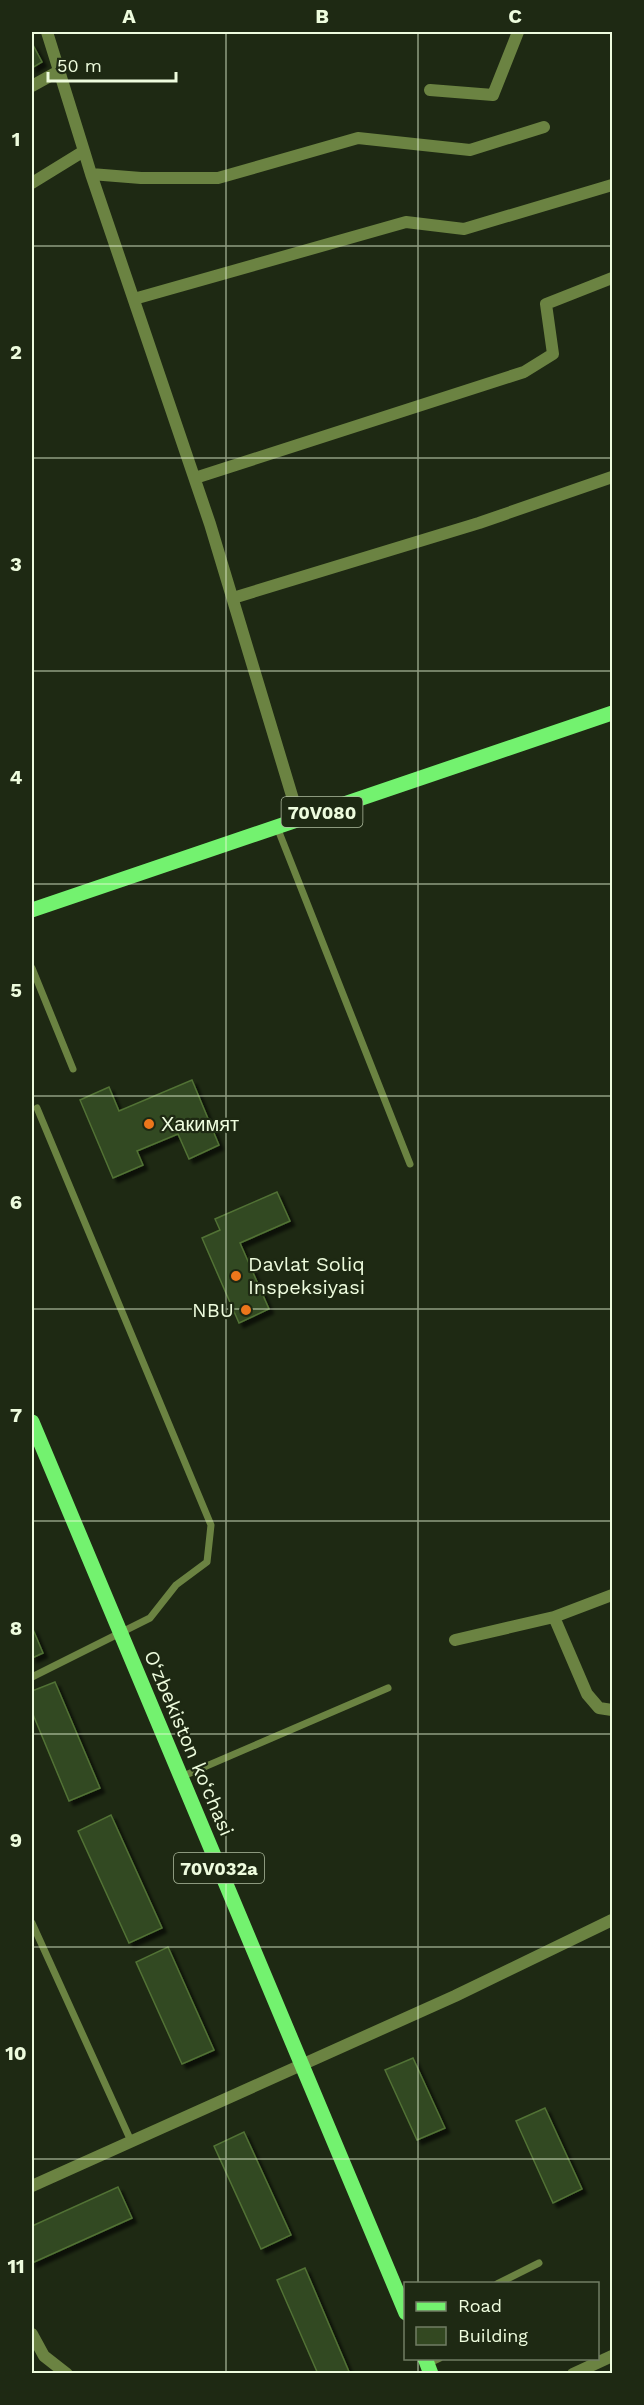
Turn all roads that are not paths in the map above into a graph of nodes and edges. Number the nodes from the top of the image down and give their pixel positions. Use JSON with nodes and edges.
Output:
{"nodes":[{"id":1,"x":47,"y":32,"type":"edge"},
{"id":2,"x":518,"y":32,"type":"edge"},
{"id":3,"x":59,"y":71,"type":"junction"},
{"id":4,"x":32,"y":86,"type":"edge"},
{"id":5,"x":430,"y":90,"type":"dead end"},
{"id":6,"x":544,"y":127,"type":"dead end"},
{"id":7,"x":84,"y":151,"type":"junction"},
{"id":8,"x":91,"y":174,"type":"junction"},
{"id":9,"x":32,"y":183,"type":"edge"},
{"id":10,"x":612,"y":185,"type":"edge"},
{"id":11,"x":612,"y":278,"type":"edge"},
{"id":12,"x":134,"y":299,"type":"junction"},
{"id":13,"x":612,"y":477,"type":"edge"},
{"id":14,"x":195,"y":478,"type":"junction"},
{"id":15,"x":233,"y":598,"type":"junction"},
{"id":16,"x":612,"y":713,"type":"edge"},
{"id":17,"x":299,"y":819,"type":"junction"},
{"id":18,"x":277,"y":827,"type":"junction"},
{"id":19,"x":32,"y":910,"type":"edge"},
{"id":20,"x":32,"y":968,"type":"edge"},
{"id":21,"x":73,"y":1069,"type":"dead end"},
{"id":22,"x":37,"y":1108,"type":"dead end"},
{"id":23,"x":410,"y":1164,"type":"dead end"},
{"id":24,"x":32,"y":1422,"type":"edge"},
{"id":25,"x":612,"y":1595,"type":"edge"},
{"id":26,"x":554,"y":1617,"type":"junction"},
{"id":27,"x":120,"y":1633,"type":"junction"},
{"id":28,"x":455,"y":1640,"type":"dead end"},
{"id":29,"x":32,"y":1677,"type":"edge"},
{"id":30,"x":388,"y":1688,"type":"dead end"},
{"id":31,"x":612,"y":1710,"type":"edge"},
{"id":32,"x":181,"y":1777,"type":"junction"},
{"id":33,"x":612,"y":1920,"type":"edge"},
{"id":34,"x":32,"y":1923,"type":"edge"},
{"id":35,"x":301,"y":2064,"type":"junction"},
{"id":36,"x":131,"y":2141,"type":"junction"},
{"id":37,"x":32,"y":2186,"type":"edge"},
{"id":38,"x":538,"y":2263,"type":"dead end"},
{"id":39,"x":499,"y":2282,"type":"edge"},
{"id":40,"x":404,"y":2311,"type":"edge"},
{"id":41,"x":32,"y":2334,"type":"edge"},
{"id":42,"x":612,"y":2356,"type":"edge"},
{"id":43,"x":66,"y":2373,"type":"edge"},
{"id":44,"x":573,"y":2373,"type":"edge"}],
"edges":[{"from":1,"to":3,"type":"street"},
{"from":2,"to":5,"type":"street"},
{"from":3,"to":4,"type":"street"},
{"from":3,"to":7,"type":"street"},
{"from":6,"to":8,"type":"street"},
{"from":7,"to":8,"type":"street"},
{"from":7,"to":9,"type":"street"},
{"from":8,"to":12,"type":"street"},
{"from":10,"to":12,"type":"street"},
{"from":11,"to":14,"type":"street"},
{"from":12,"to":14,"type":"street"},
{"from":13,"to":15,"type":"street"},
{"from":14,"to":15,"type":"street"},
{"from":15,"to":17,"type":"street"},
{"from":16,"to":17,"type":"main road","number":"70V080"},
{"from":17,"to":18,"type":"main road","number":"70V080"},
{"from":18,"to":19,"type":"main road","number":"70V080"},
{"from":18,"to":23,"type":"lane"},
{"from":20,"to":21,"type":"lane"},
{"from":22,"to":27,"type":"lane"},
{"from":24,"to":27,"type":"main road","name":"O‘zbekiston ko‘chasi","number":"70V032a"},
{"from":25,"to":26,"type":"street"},
{"from":26,"to":28,"type":"street"},
{"from":26,"to":31,"type":"street"},
{"from":27,"to":29,"type":"lane"},
{"from":27,"to":32,"type":"main road","name":"O‘zbekiston ko‘chasi","number":"70V032a"},
{"from":30,"to":32,"type":"lane"},
{"from":32,"to":35,"type":"main road","name":"O‘zbekiston ko‘chasi","number":"70V032a"},
{"from":33,"to":35,"type":"street"},
{"from":34,"to":36,"type":"lane"},
{"from":35,"to":36,"type":"street"},
{"from":35,"to":40,"type":"main road","name":"O‘zbekiston ko‘chasi","number":"70V032a"},
{"from":36,"to":37,"type":"street"},
{"from":38,"to":39,"type":"lane"},
{"from":41,"to":43,"type":"street"},
{"from":42,"to":44,"type":"street"}]}
